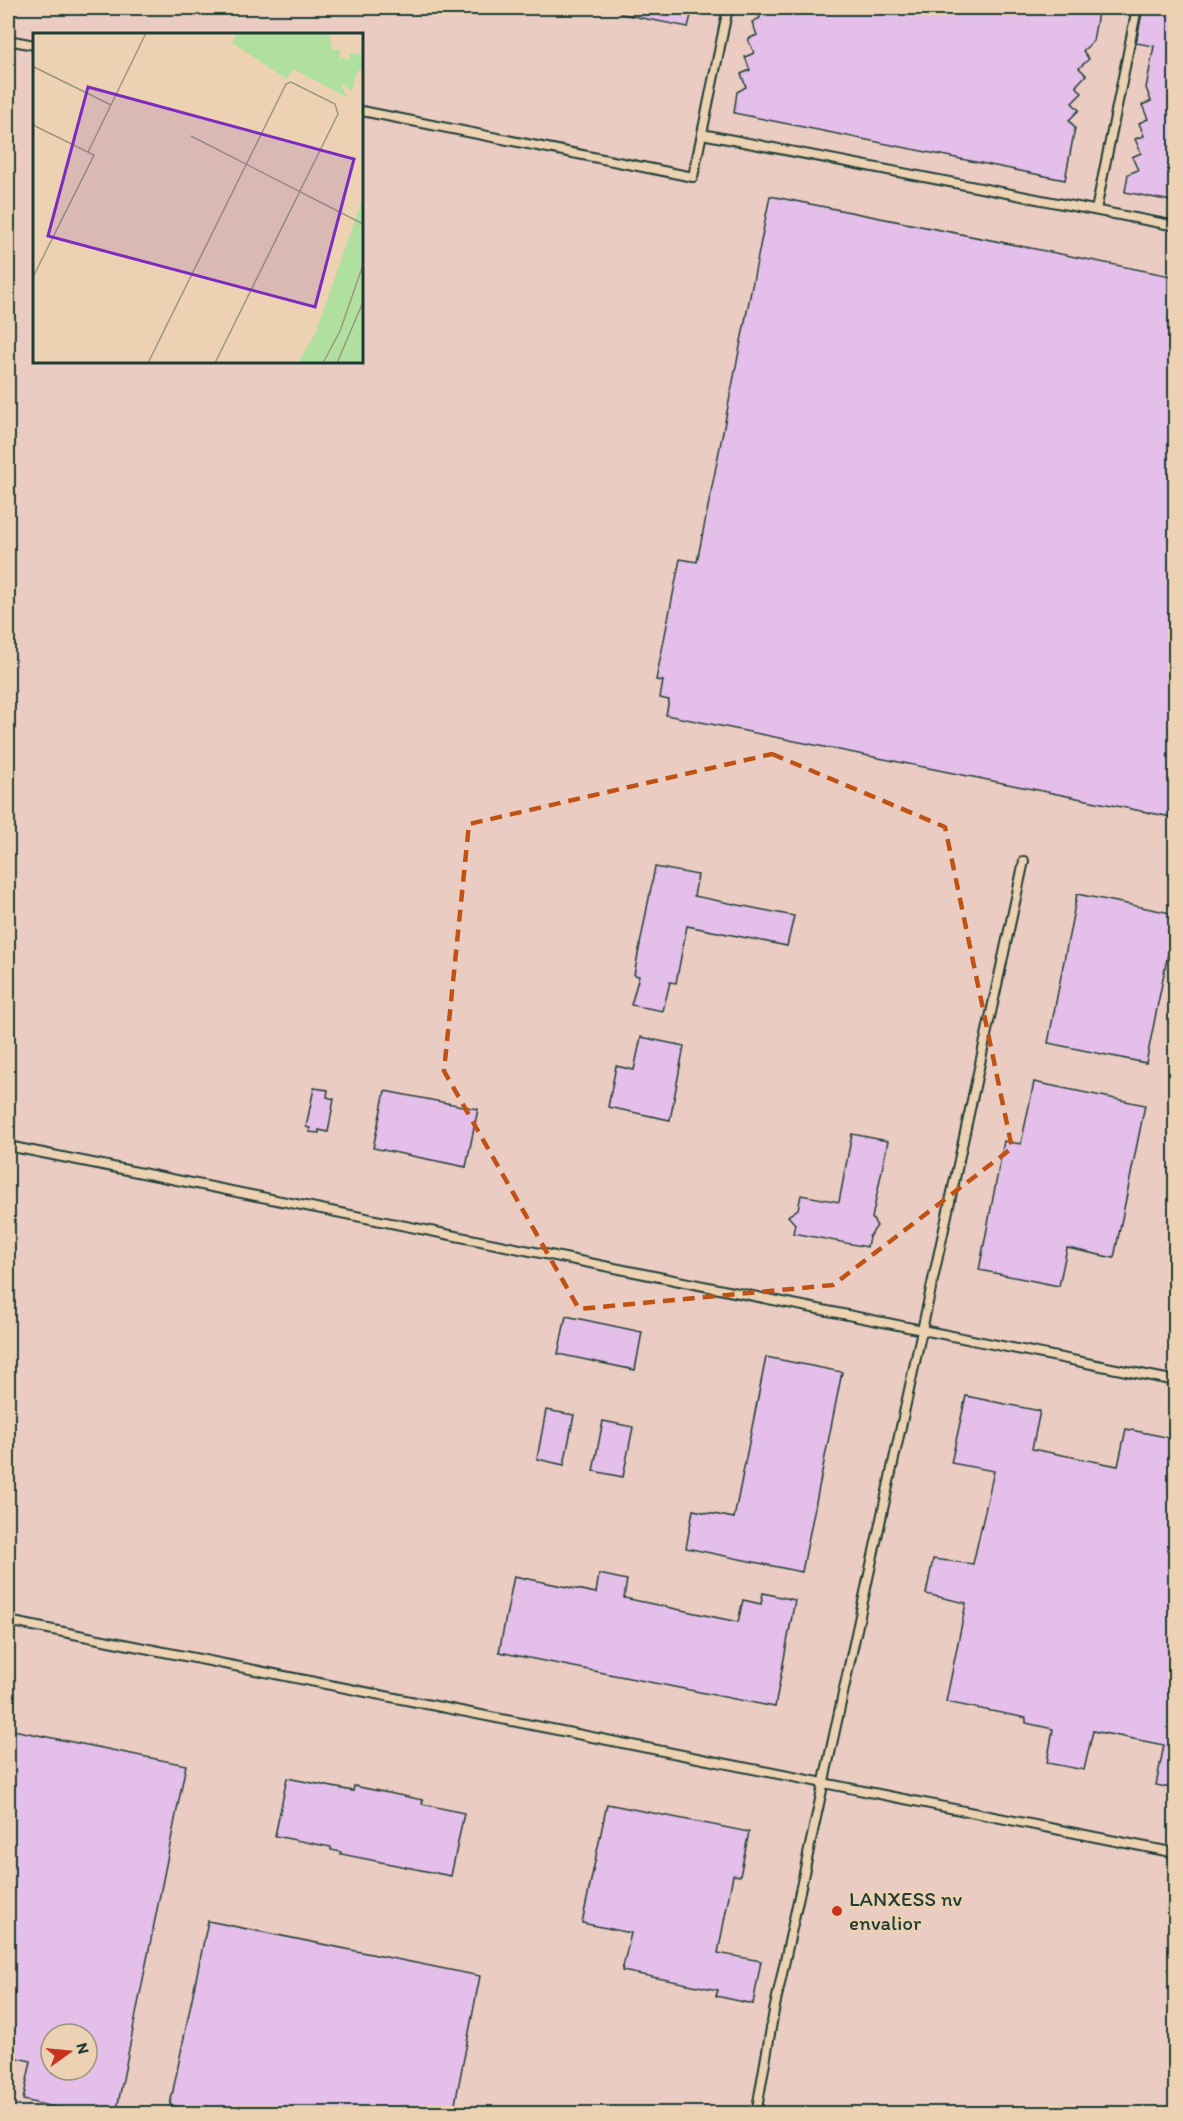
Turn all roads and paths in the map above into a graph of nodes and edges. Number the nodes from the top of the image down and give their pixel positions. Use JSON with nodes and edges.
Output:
{"nodes":[{"id":1,"x":728,"y":8,"type":"edge"},
{"id":2,"x":1137,"y":8,"type":"edge"},
{"id":3,"x":8,"y":40,"type":"edge"},
{"id":4,"x":33,"y":45,"type":"edge"},
{"id":5,"x":363,"y":111,"type":"edge"},
{"id":6,"x":702,"y":134,"type":"junction"},
{"id":7,"x":1096,"y":210,"type":"junction"},
{"id":8,"x":1176,"y":226,"type":"edge"},
{"id":9,"x":1024,"y":861,"type":"dead end"},
{"id":10,"x":8,"y":1146,"type":"edge"},
{"id":11,"x":922,"y":1331,"type":"junction"},
{"id":12,"x":1176,"y":1381,"type":"edge"},
{"id":13,"x":8,"y":1621,"type":"edge"},
{"id":14,"x":824,"y":1783,"type":"junction"},
{"id":15,"x":1176,"y":1853,"type":"edge"},
{"id":16,"x":756,"y":2114,"type":"edge"}],
"edges":[{"from":1,"to":6,"type":"lane"},
{"from":2,"to":7,"type":"lane"},
{"from":3,"to":4,"type":"lane"},
{"from":5,"to":6,"type":"lane"},
{"from":6,"to":7,"type":"lane"},
{"from":7,"to":8,"type":"lane"},
{"from":9,"to":11,"type":"lane"},
{"from":10,"to":11,"type":"lane"},
{"from":11,"to":12,"type":"lane"},
{"from":11,"to":14,"type":"lane"},
{"from":13,"to":14,"type":"lane"},
{"from":14,"to":15,"type":"lane"},
{"from":14,"to":16,"type":"lane"}]}
